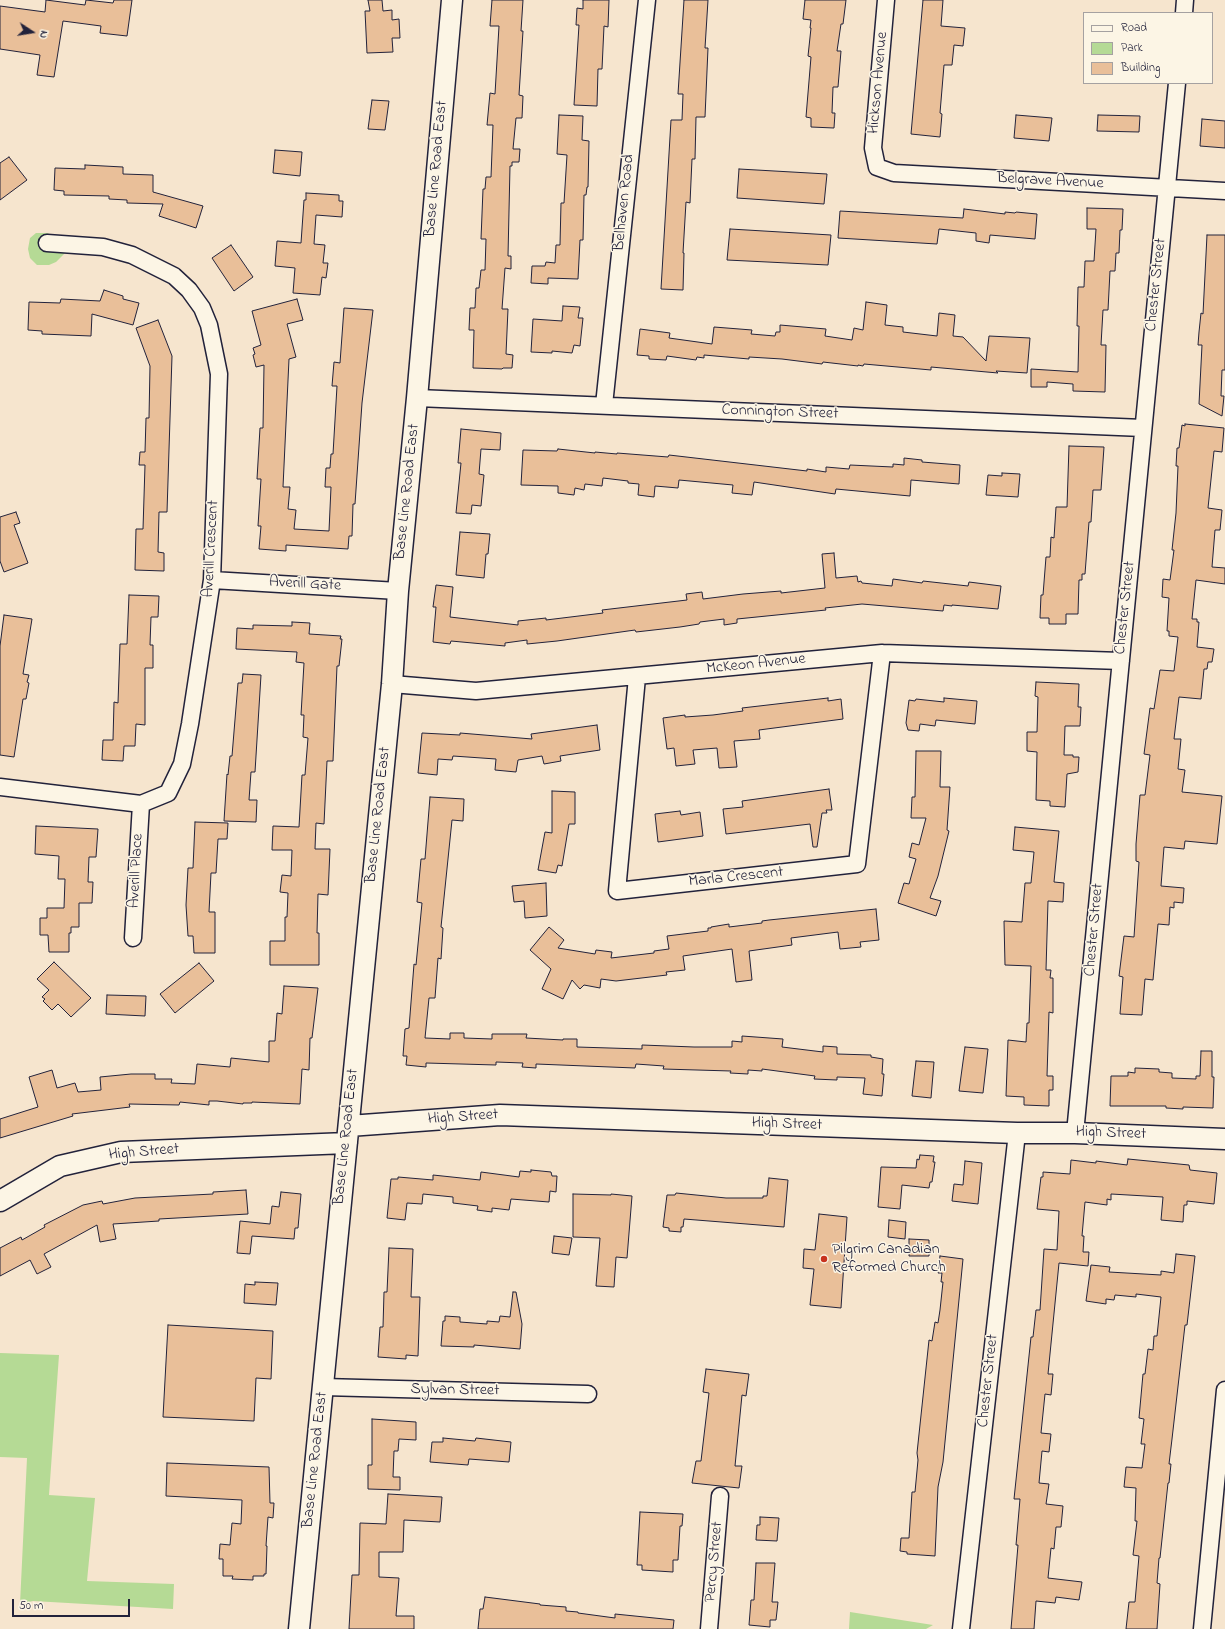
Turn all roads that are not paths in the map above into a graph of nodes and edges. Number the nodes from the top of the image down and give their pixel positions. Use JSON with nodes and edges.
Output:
{"nodes":[{"id":1,"x":452,"y":0,"type":"edge"},
{"id":2,"x":647,"y":0,"type":"edge"},
{"id":3,"x":886,"y":0,"type":"edge"},
{"id":4,"x":1185,"y":0,"type":"edge"},
{"id":5,"x":1184,"y":12,"type":"edge"},
{"id":6,"x":1177,"y":84,"type":"edge"},
{"id":7,"x":877,"y":167,"type":"joint"},
{"id":8,"x":1167,"y":188,"type":"junction"},
{"id":9,"x":1225,"y":191,"type":"edge"},
{"id":10,"x":46,"y":243,"type":"dead end"},
{"id":11,"x":417,"y":398,"type":"junction"},
{"id":12,"x":604,"y":405,"type":"junction"},
{"id":13,"x":1143,"y":428,"type":"junction"},
{"id":14,"x":212,"y":580,"type":"junction"},
{"id":15,"x":398,"y":591,"type":"junction"},
{"id":16,"x":882,"y":653,"type":"junction"},
{"id":17,"x":1120,"y":661,"type":"junction"},
{"id":18,"x":637,"y":677,"type":"junction"},
{"id":19,"x":392,"y":684,"type":"junction"},
{"id":20,"x":0,"y":787,"type":"edge"},
{"id":21,"x":141,"y":804,"type":"junction"},
{"id":22,"x":133,"y":938,"type":"dead end"},
{"id":23,"x":1075,"y":1132,"type":"junction"},
{"id":24,"x":1017,"y":1133,"type":"junction"},
{"id":25,"x":348,"y":1134,"type":"junction"},
{"id":26,"x":1225,"y":1139,"type":"edge"},
{"id":27,"x":0,"y":1201,"type":"edge"},
{"id":28,"x":323,"y":1388,"type":"junction"},
{"id":29,"x":1225,"y":1390,"type":"edge"},
{"id":30,"x":588,"y":1394,"type":"dead end"},
{"id":31,"x":720,"y":1496,"type":"dead end"},
{"id":32,"x":299,"y":1629,"type":"edge"},
{"id":33,"x":709,"y":1629,"type":"edge"},
{"id":34,"x":962,"y":1629,"type":"edge"},
{"id":35,"x":1202,"y":1629,"type":"edge"}],
"edges":[{"from":1,"to":11,"type":"street","name":"Base Line Road East"},
{"from":2,"to":12,"type":"street","name":"Belhaven Road"},
{"from":3,"to":7,"type":"street","name":"Hickson Avenue"},
{"from":4,"to":5,"type":"street"},
{"from":6,"to":8,"type":"street","name":"Chester Street"},
{"from":7,"to":8,"type":"street","name":"Belgrave Avenue"},
{"from":8,"to":9,"type":"street","name":"Belgrave Avenue"},
{"from":8,"to":13,"type":"street","name":"Chester Street"},
{"from":10,"to":14,"type":"street","name":"Averill Crescent"},
{"from":11,"to":12,"type":"street","name":"Connington Street"},
{"from":11,"to":15,"type":"street","name":"Base Line Road East"},
{"from":12,"to":13,"type":"street","name":"Connington Street"},
{"from":13,"to":17,"type":"street","name":"Chester Street"},
{"from":14,"to":15,"type":"street","name":"Averill Gate"},
{"from":14,"to":21,"type":"street","name":"Averill Crescent"},
{"from":15,"to":19,"type":"street","name":"Base Line Road East"},
{"from":16,"to":17,"type":"street","name":"McKeon Avenue"},
{"from":16,"to":18,"type":"street","name":"McKeon Avenue"},
{"from":16,"to":18,"type":"street","name":"Marla Crescent"},
{"from":17,"to":23,"type":"street","name":"Chester Street"},
{"from":18,"to":19,"type":"street","name":"McKeon Avenue"},
{"from":19,"to":25,"type":"street","name":"Base Line Road East"},
{"from":20,"to":21,"type":"street","name":"Averill Crescent"},
{"from":21,"to":22,"type":"street","name":"Averill Place"},
{"from":23,"to":24,"type":"street","name":"High Street"},
{"from":23,"to":26,"type":"street","name":"High Street"},
{"from":24,"to":25,"type":"street","name":"High Street"},
{"from":24,"to":34,"type":"street","name":"Chester Street"},
{"from":25,"to":27,"type":"street","name":"High Street"},
{"from":25,"to":28,"type":"street","name":"Base Line Road East"},
{"from":28,"to":30,"type":"street","name":"Sylvan Street"},
{"from":28,"to":32,"type":"street","name":"Base Line Road East"},
{"from":29,"to":35,"type":"street"},
{"from":31,"to":33,"type":"street","name":"Percy Street"}]}
